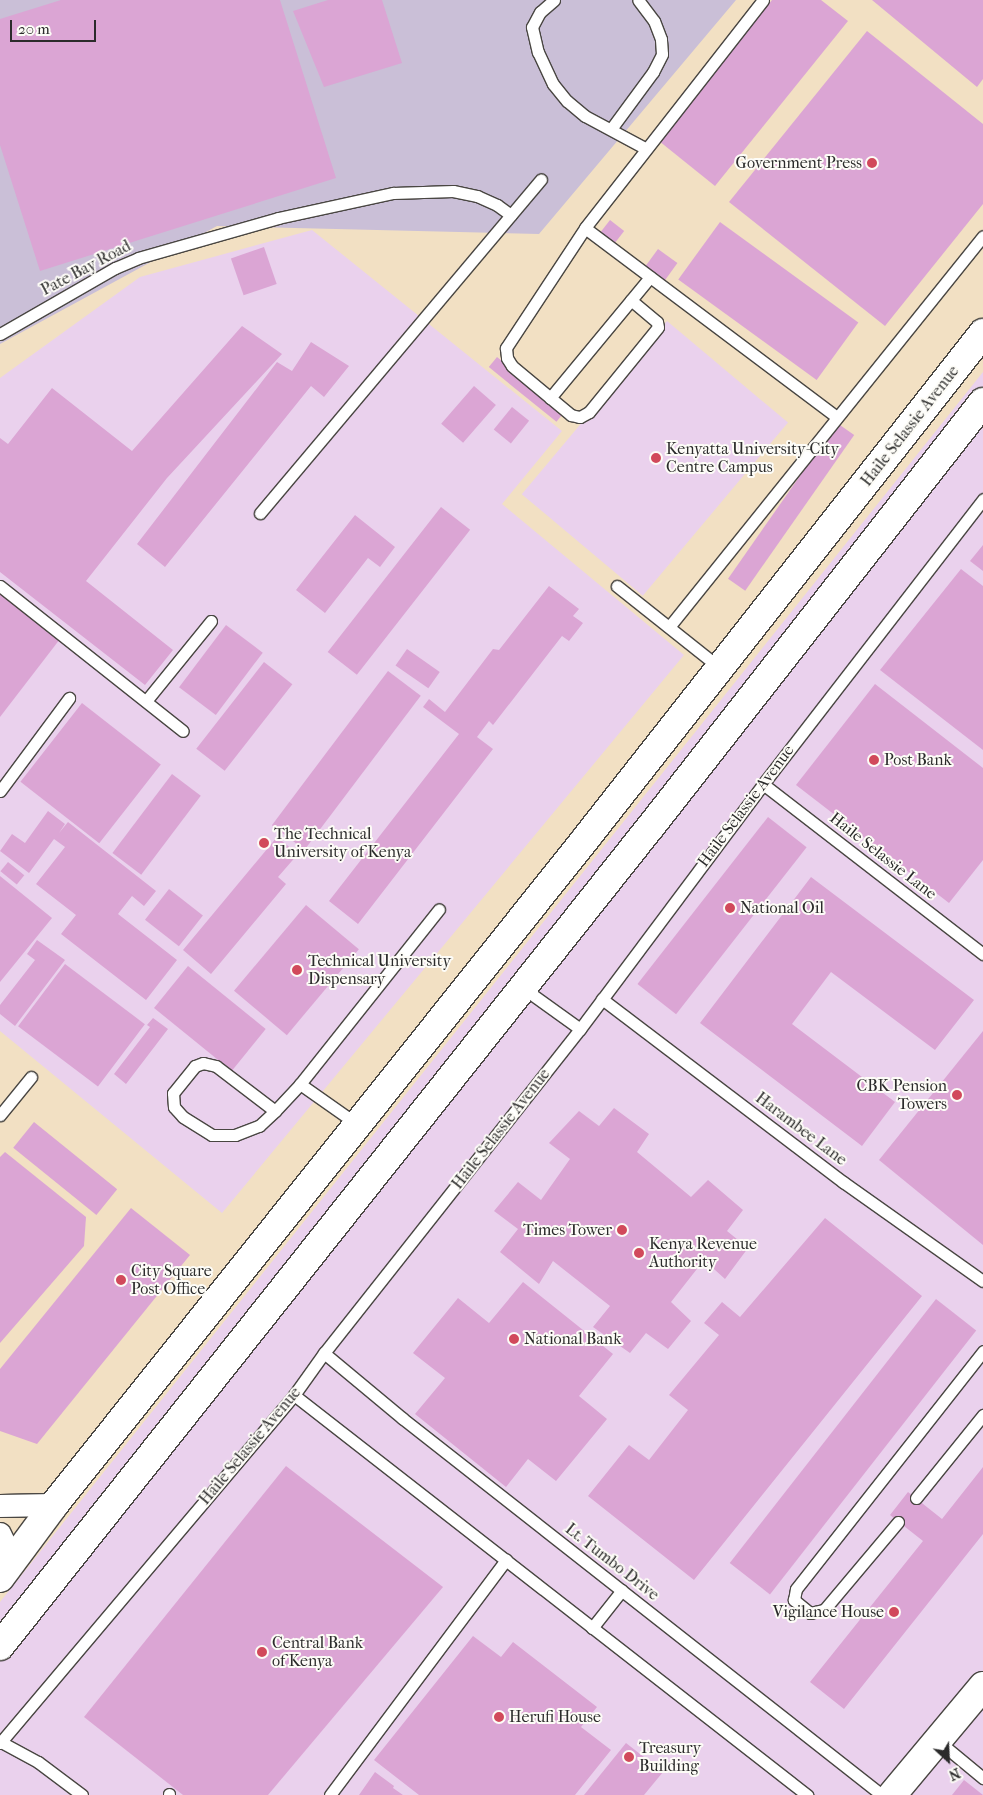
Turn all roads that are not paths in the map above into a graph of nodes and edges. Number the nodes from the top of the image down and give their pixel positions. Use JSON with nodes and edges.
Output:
{"nodes":[{"id":1,"x":554,"y":0,"type":"edge"},
{"id":2,"x":638,"y":0,"type":"edge"},
{"id":3,"x":763,"y":0,"type":"edge"},
{"id":4,"x":611,"y":129,"type":"junction"},
{"id":5,"x":646,"y":148,"type":"junction"},
{"id":6,"x":541,"y":179,"type":"dead end"},
{"id":7,"x":511,"y":215,"type":"junction"},
{"id":8,"x":585,"y":228,"type":"junction"},
{"id":9,"x":983,"y":236,"type":"edge"},
{"id":10,"x":650,"y":276,"type":"junction"},
{"id":11,"x":631,"y":300,"type":"junction"},
{"id":12,"x":983,"y":333,"type":"edge"},
{"id":13,"x":0,"y":334,"type":"edge"},
{"id":14,"x":550,"y":398,"type":"junction"},
{"id":15,"x":983,"y":402,"type":"edge"},
{"id":16,"x":837,"y":417,"type":"junction"},
{"id":17,"x":983,"y":499,"type":"edge"},
{"id":18,"x":260,"y":513,"type":"dead end"},
{"id":19,"x":0,"y":586,"type":"edge"},
{"id":20,"x":617,"y":586,"type":"dead end"},
{"id":21,"x":211,"y":621,"type":"dead end"},
{"id":22,"x":668,"y":626,"type":"junction"},
{"id":23,"x":720,"y":668,"type":"junction"},
{"id":24,"x":69,"y":698,"type":"dead end"},
{"id":25,"x":146,"y":701,"type":"junction"},
{"id":26,"x":183,"y":731,"type":"dead end"},
{"id":27,"x":763,"y":784,"type":"junction"},
{"id":28,"x":0,"y":791,"type":"edge"},
{"id":29,"x":439,"y":909,"type":"dead end"},
{"id":30,"x":981,"y":948,"type":"edge"},
{"id":31,"x":522,"y":988,"type":"junction"},
{"id":32,"x":602,"y":999,"type":"junction"},
{"id":33,"x":580,"y":1029,"type":"junction"},
{"id":34,"x":31,"y":1077,"type":"dead end"},
{"id":35,"x":300,"y":1084,"type":"junction"},
{"id":36,"x":275,"y":1111,"type":"junction"},
{"id":37,"x":0,"y":1115,"type":"edge"},
{"id":38,"x":357,"y":1124,"type":"junction"},
{"id":39,"x":983,"y":1281,"type":"edge"},
{"id":40,"x":324,"y":1353,"type":"junction"},
{"id":41,"x":981,"y":1358,"type":"edge"},
{"id":42,"x":294,"y":1395,"type":"junction"},
{"id":43,"x":983,"y":1415,"type":"edge"},
{"id":44,"x":916,"y":1498,"type":"dead end"},
{"id":45,"x":54,"y":1505,"type":"junction"},
{"id":46,"x":0,"y":1506,"type":"edge"},
{"id":47,"x":898,"y":1522,"type":"dead end"},
{"id":48,"x":0,"y":1534,"type":"edge"},
{"id":49,"x":506,"y":1560,"type":"junction"},
{"id":50,"x":7,"y":1570,"type":"edge"},
{"id":51,"x":622,"y":1590,"type":"junction"},
{"id":52,"x":592,"y":1628,"type":"junction"},
{"id":53,"x":0,"y":1646,"type":"edge"},
{"id":54,"x":983,"y":1686,"type":"edge"},
{"id":55,"x":937,"y":1740,"type":"junction"},
{"id":56,"x":1,"y":1743,"type":"edge"},
{"id":57,"x":983,"y":1778,"type":"edge"},
{"id":58,"x":82,"y":1795,"type":"edge"},
{"id":59,"x":330,"y":1795,"type":"edge"},
{"id":60,"x":807,"y":1795,"type":"edge"},
{"id":61,"x":882,"y":1795,"type":"edge"},
{"id":62,"x":892,"y":1795,"type":"edge"}],
"edges":[{"from":1,"to":4,"type":"lane"},
{"from":2,"to":4,"type":"lane"},
{"from":3,"to":5,"type":"lane"},
{"from":4,"to":5,"type":"lane"},
{"from":5,"to":8,"type":"lane"},
{"from":6,"to":7,"type":"lane"},
{"from":7,"to":13,"type":"lane","name":"Pate Bay Road"},
{"from":7,"to":18,"type":"lane"},
{"from":8,"to":10,"type":"lane"},
{"from":8,"to":14,"type":"lane"},
{"from":9,"to":16,"type":"lane"},
{"from":10,"to":11,"type":"lane"},
{"from":10,"to":16,"type":"lane"},
{"from":11,"to":14,"type":"lane"},
{"from":11,"to":14,"type":"lane"},
{"from":12,"to":23,"type":"main road","name":"Haile Selassie Avenue"},
{"from":15,"to":31,"type":"main road"},
{"from":16,"to":22,"type":"lane"},
{"from":17,"to":27,"type":"lane","name":"Haile Selassie Avenue"},
{"from":19,"to":25,"type":"lane"},
{"from":20,"to":22,"type":"lane"},
{"from":21,"to":25,"type":"lane"},
{"from":22,"to":23,"type":"lane"},
{"from":23,"to":38,"type":"main road","name":"Haile Selassie Avenue"},
{"from":24,"to":28,"type":"lane"},
{"from":25,"to":26,"type":"lane"},
{"from":27,"to":30,"type":"lane","name":"Haile Selassie Lane"},
{"from":27,"to":32,"type":"lane","name":"Haile Selassie Avenue"},
{"from":29,"to":35,"type":"lane"},
{"from":31,"to":33,"type":"lane"},
{"from":31,"to":53,"type":"main road"},
{"from":32,"to":33,"type":"lane","name":"Haile Selassie Avenue"},
{"from":32,"to":39,"type":"lane","name":"Harambee Lane"},
{"from":33,"to":40,"type":"lane","name":"Haile Selassie Avenue"},
{"from":34,"to":37,"type":"lane"},
{"from":35,"to":36,"type":"lane"},
{"from":35,"to":38,"type":"lane"},
{"from":36,"to":36,"type":"lane"},
{"from":38,"to":45,"type":"main road","name":"Haile Selassie Avenue"},
{"from":40,"to":42,"type":"lane","name":"Haile Selassie Avenue"},
{"from":40,"to":51,"type":"lane","name":"Lt. Tumbo Drive"},
{"from":41,"to":47,"type":"lane"},
{"from":42,"to":49,"type":"lane"},
{"from":42,"to":56,"type":"lane","name":"Haile Selassie Avenue"},
{"from":43,"to":44,"type":"lane"},
{"from":45,"to":46,"type":"street"},
{"from":45,"to":50,"type":"main road","name":"Haile Selassie Avenue"},
{"from":48,"to":50,"type":"street"},
{"from":49,"to":52,"type":"lane"},
{"from":49,"to":59,"type":"lane"},
{"from":51,"to":52,"type":"lane"},
{"from":51,"to":61,"type":"lane","name":"Lt. Tumbo Drive"},
{"from":52,"to":60,"type":"lane"},
{"from":54,"to":55,"type":"main road"},
{"from":55,"to":57,"type":"lane"},
{"from":55,"to":62,"type":"main road"},
{"from":56,"to":58,"type":"lane"}]}
